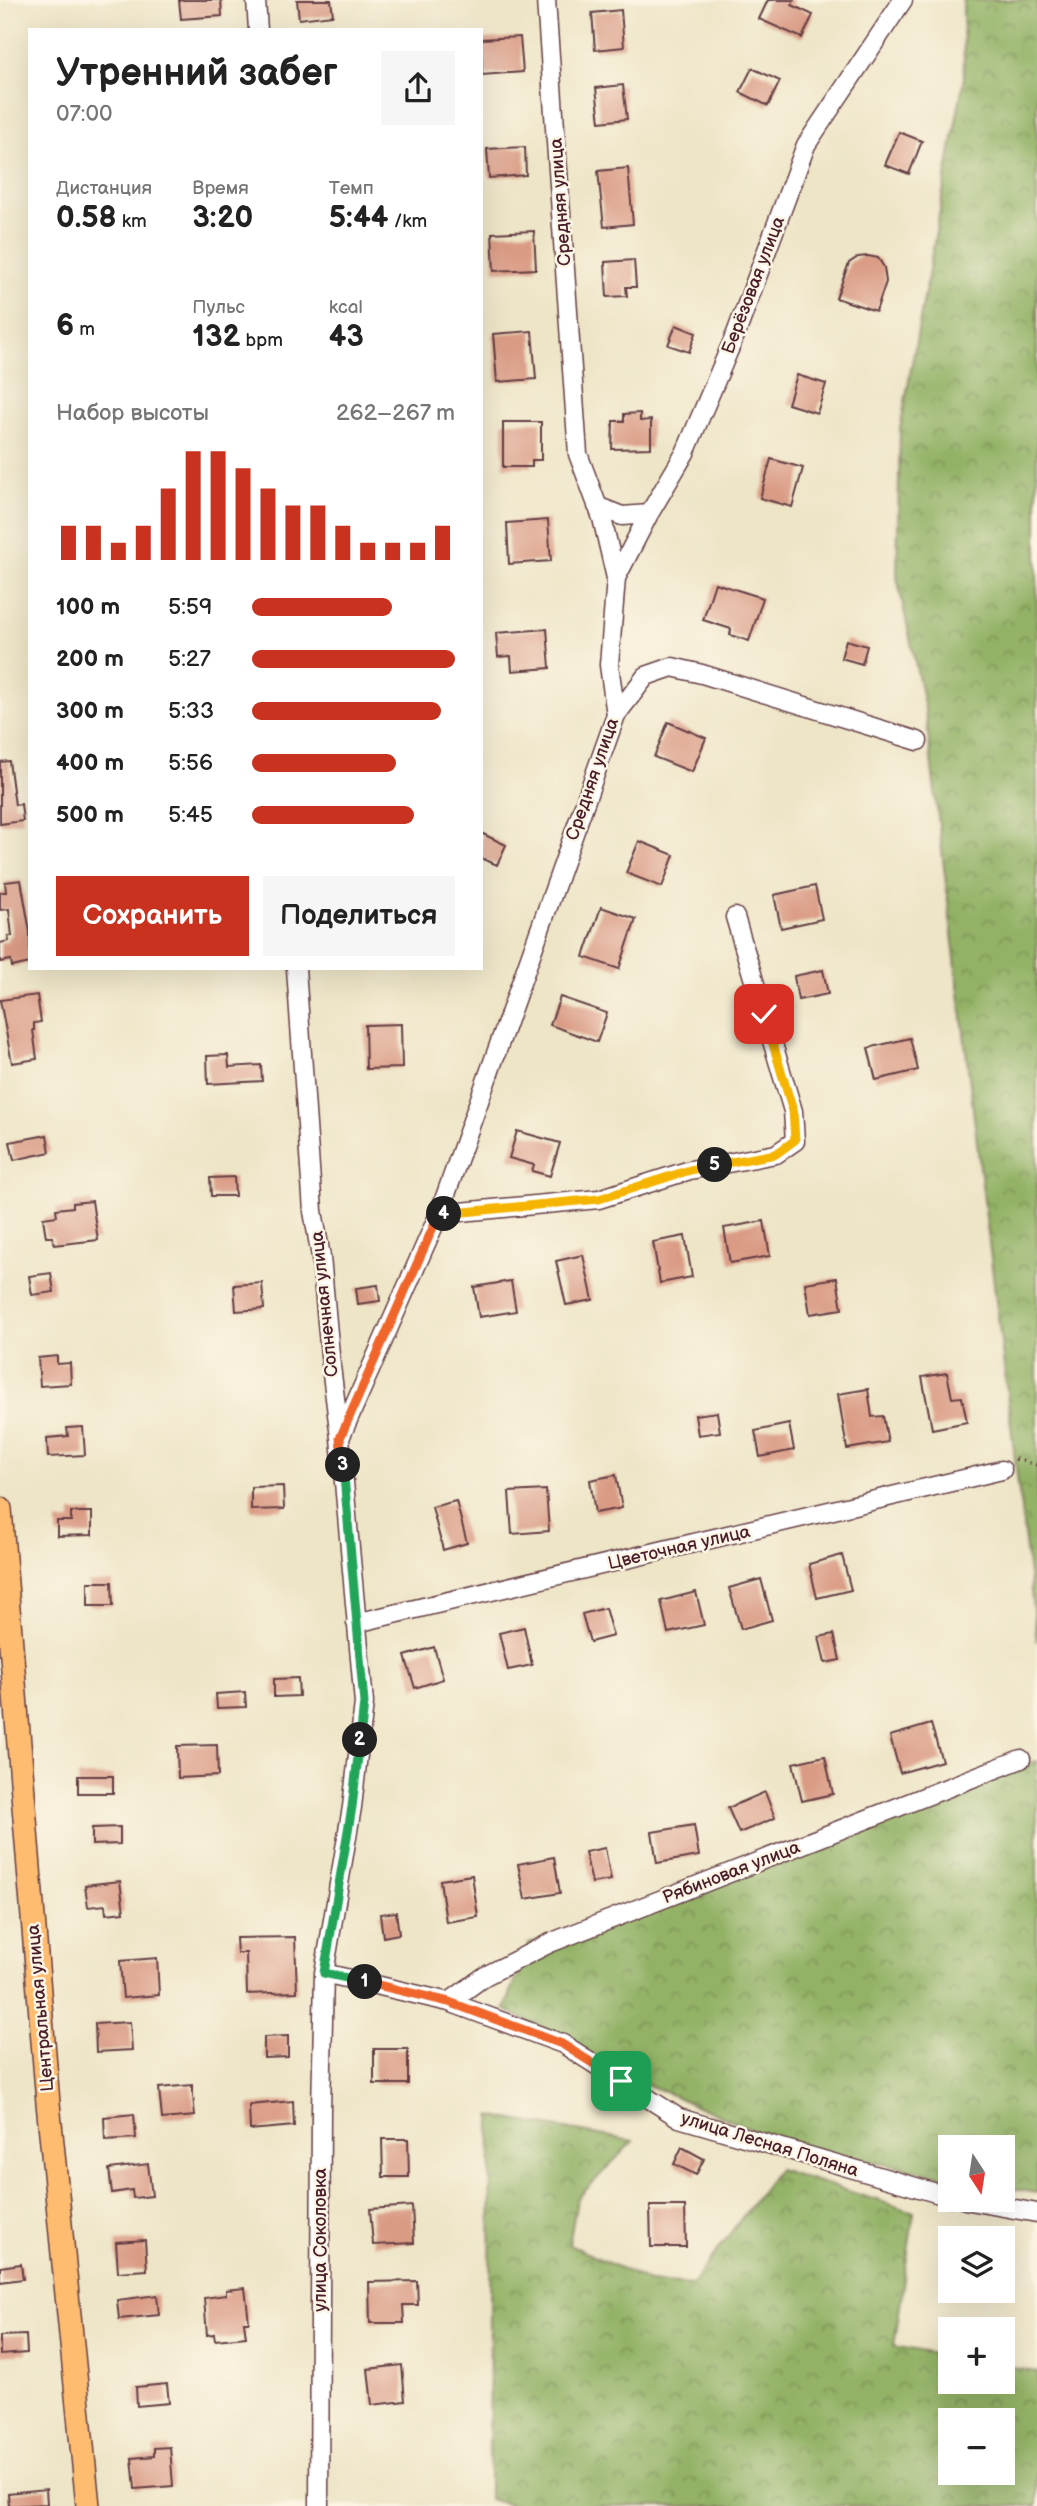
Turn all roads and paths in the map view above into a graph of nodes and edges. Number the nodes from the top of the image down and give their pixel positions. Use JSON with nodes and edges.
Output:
{"nodes":[{"id":1,"x":256,"y":0,"type":"edge"},
{"id":2,"x":546,"y":0,"type":"edge"},
{"id":3,"x":903,"y":0,"type":"edge"},
{"id":4,"x":258,"y":28,"type":"edge"},
{"id":5,"x":597,"y":506,"type":"junction"},
{"id":6,"x":649,"y":514,"type":"junction"},
{"id":7,"x":616,"y":578,"type":"junction"},
{"id":8,"x":616,"y":715,"type":"junction"},
{"id":9,"x":918,"y":741,"type":"dead end"},
{"id":10,"x":735,"y":917,"type":"dead end"},
{"id":11,"x":296,"y":970,"type":"edge"},
{"id":12,"x":439,"y":1214,"type":"junction"},
{"id":13,"x":340,"y":1438,"type":"junction"},
{"id":14,"x":1007,"y":1465,"type":"joint"},
{"id":15,"x":1037,"y":1465,"type":"edge"},
{"id":16,"x":0,"y":1509,"type":"edge"},
{"id":17,"x":356,"y":1623,"type":"junction"},
{"id":18,"x":1021,"y":1759,"type":"dead end"},
{"id":19,"x":324,"y":1973,"type":"junction"},
{"id":20,"x":449,"y":2002,"type":"junction"},
{"id":21,"x":938,"y":2194,"type":"edge"},
{"id":22,"x":1015,"y":2209,"type":"edge"},
{"id":23,"x":1037,"y":2213,"type":"edge"},
{"id":24,"x":88,"y":2506,"type":"edge"},
{"id":25,"x":319,"y":2506,"type":"edge"}],
"edges":[{"from":1,"to":4,"type":"street"},
{"from":2,"to":5,"type":"street","name":"Средняя улица"},
{"from":3,"to":6,"type":"street","name":"Берёзовая улица"},
{"from":5,"to":6,"type":"street"},
{"from":5,"to":7,"type":"street","name":"Средняя улица"},
{"from":6,"to":7,"type":"street","name":"Берёзовая улица"},
{"from":7,"to":8,"type":"street","name":"Средняя улица"},
{"from":8,"to":9,"type":"street"},
{"from":8,"to":12,"type":"street","name":"Средняя улица"},
{"from":10,"to":12,"type":"street"},
{"from":11,"to":13,"type":"street","name":"Солнечная улица"},
{"from":12,"to":13,"type":"street","name":"Средняя улица"},
{"from":13,"to":17,"type":"street","name":"Солнечная улица"},
{"from":14,"to":15,"type":"path"},
{"from":14,"to":17,"type":"street","name":"Цветочная улица"},
{"from":16,"to":24,"type":"main road","name":"Центральная улица"},
{"from":17,"to":19,"type":"street","name":"Солнечная улица"},
{"from":18,"to":20,"type":"street","name":"Рябиновая улица"},
{"from":19,"to":20,"type":"street","name":"улица Лесная Поляна"},
{"from":19,"to":25,"type":"street","name":"улица Соколовка"},
{"from":20,"to":21,"type":"street","name":"улица Лесная Поляна"},
{"from":22,"to":23,"type":"street"}]}
